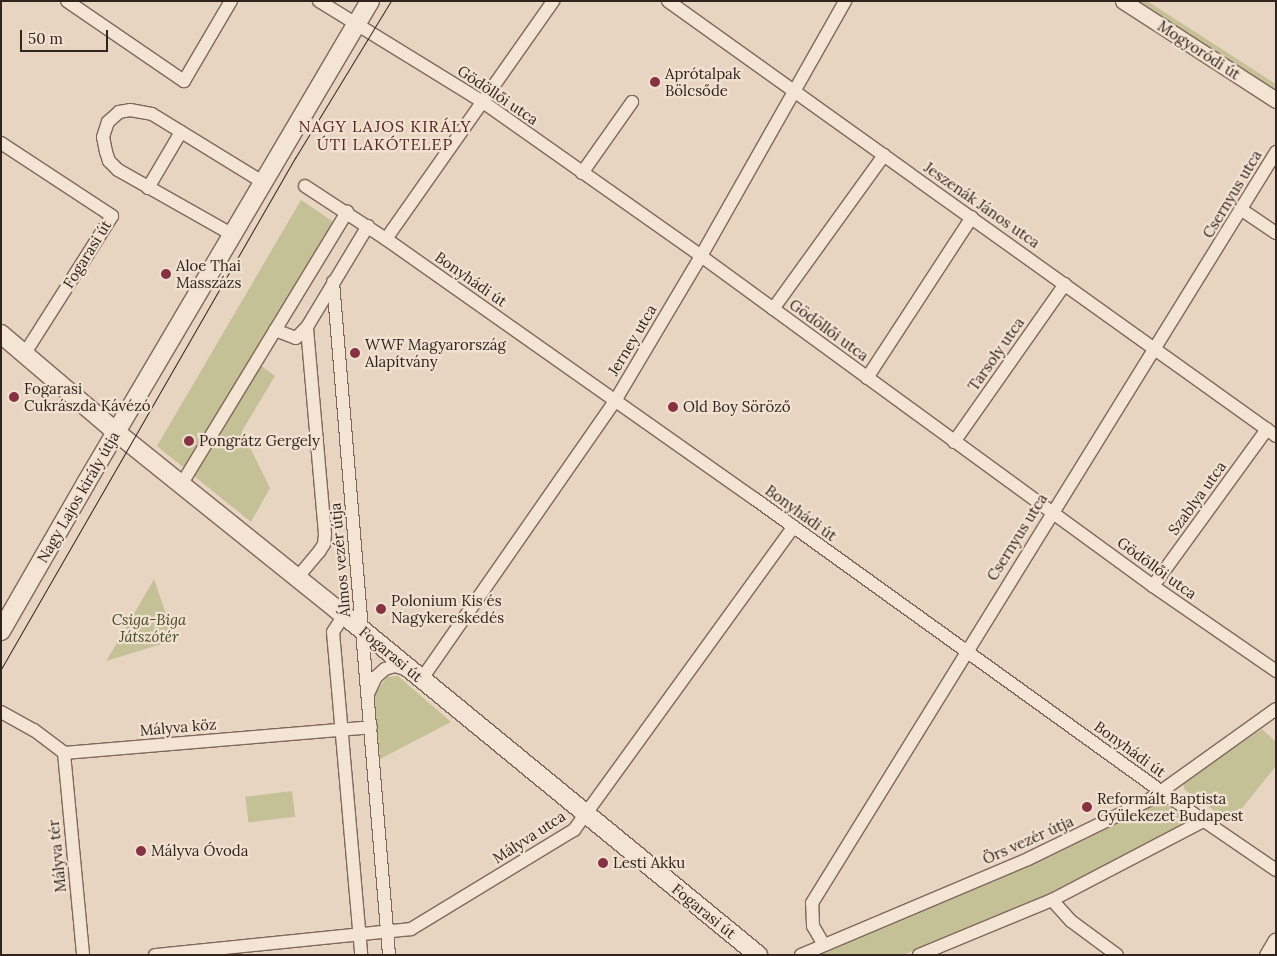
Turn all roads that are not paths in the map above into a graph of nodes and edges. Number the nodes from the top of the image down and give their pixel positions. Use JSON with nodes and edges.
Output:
{"nodes":[{"id":1,"x":67,"y":1,"type":"edge"},
{"id":2,"x":231,"y":1,"type":"edge"},
{"id":3,"x":319,"y":1,"type":"edge"},
{"id":4,"x":370,"y":1,"type":"edge"},
{"id":5,"x":553,"y":1,"type":"edge"},
{"id":6,"x":668,"y":1,"type":"edge"},
{"id":7,"x":845,"y":1,"type":"edge"},
{"id":8,"x":1123,"y":1,"type":"edge"},
{"id":9,"x":683,"y":6,"type":"edge"},
{"id":10,"x":357,"y":24,"type":"junction"},
{"id":11,"x":792,"y":92,"type":"junction"},
{"id":12,"x":1276,"y":100,"type":"edge"},
{"id":13,"x":483,"y":102,"type":"junction"},
{"id":14,"x":632,"y":102,"type":"dead end"},
{"id":15,"x":181,"y":132,"type":"junction"},
{"id":16,"x":1,"y":143,"type":"edge"},
{"id":17,"x":1276,"y":152,"type":"edge"},
{"id":18,"x":884,"y":155,"type":"junction"},
{"id":19,"x":582,"y":174,"type":"junction"},
{"id":20,"x":264,"y":183,"type":"junction"},
{"id":21,"x":305,"y":186,"type":"dead end"},
{"id":22,"x":148,"y":188,"type":"junction"},
{"id":23,"x":1242,"y":210,"type":"junction"},
{"id":24,"x":347,"y":212,"type":"junction"},
{"id":25,"x":972,"y":217,"type":"junction"},
{"id":26,"x":368,"y":226,"type":"junction"},
{"id":27,"x":1276,"y":233,"type":"edge"},
{"id":28,"x":233,"y":235,"type":"junction"},
{"id":29,"x":386,"y":239,"type":"junction"},
{"id":30,"x":701,"y":256,"type":"junction"},
{"id":31,"x":333,"y":282,"type":"junction"},
{"id":32,"x":1064,"y":284,"type":"junction"},
{"id":33,"x":773,"y":309,"type":"junction"},
{"id":34,"x":307,"y":327,"type":"junction"},
{"id":35,"x":275,"y":330,"type":"junction"},
{"id":36,"x":1,"y":334,"type":"edge"},
{"id":37,"x":1156,"y":349,"type":"junction"},
{"id":38,"x":25,"y":353,"type":"junction"},
{"id":39,"x":867,"y":378,"type":"junction"},
{"id":40,"x":615,"y":401,"type":"junction"},
{"id":41,"x":116,"y":432,"type":"junction"},
{"id":42,"x":1271,"y":432,"type":"edge"},
{"id":43,"x":954,"y":442,"type":"junction"},
{"id":44,"x":181,"y":485,"type":"junction"},
{"id":45,"x":1052,"y":512,"type":"junction"},
{"id":46,"x":793,"y":528,"type":"junction"},
{"id":47,"x":297,"y":578,"type":"junction"},
{"id":48,"x":1153,"y":586,"type":"junction"},
{"id":49,"x":344,"y":615,"type":"junction"},
{"id":50,"x":362,"y":630,"type":"junction"},
{"id":51,"x":1,"y":631,"type":"edge"},
{"id":52,"x":965,"y":651,"type":"junction"},
{"id":53,"x":1276,"y":671,"type":"edge"},
{"id":54,"x":415,"y":675,"type":"junction"},
{"id":55,"x":368,"y":694,"type":"junction"},
{"id":56,"x":1276,"y":709,"type":"edge"},
{"id":57,"x":1,"y":712,"type":"edge"},
{"id":58,"x":371,"y":728,"type":"junction"},
{"id":59,"x":342,"y":730,"type":"junction"},
{"id":60,"x":64,"y":753,"type":"junction"},
{"id":61,"x":1162,"y":792,"type":"junction"},
{"id":62,"x":587,"y":815,"type":"junction"},
{"id":63,"x":1205,"y":820,"type":"junction"},
{"id":64,"x":1276,"y":870,"type":"edge"},
{"id":65,"x":1052,"y":900,"type":"junction"},
{"id":66,"x":388,"y":932,"type":"junction"},
{"id":67,"x":360,"y":934,"type":"junction"},
{"id":68,"x":1276,"y":940,"type":"edge"},
{"id":69,"x":824,"y":945,"type":"junction"},
{"id":70,"x":84,"y":955,"type":"edge"},
{"id":71,"x":155,"y":955,"type":"edge"},
{"id":72,"x":361,"y":955,"type":"edge"},
{"id":73,"x":390,"y":955,"type":"edge"},
{"id":74,"x":758,"y":955,"type":"edge"},
{"id":75,"x":801,"y":955,"type":"edge"},
{"id":76,"x":918,"y":955,"type":"edge"},
{"id":77,"x":1117,"y":955,"type":"edge"},
{"id":78,"x":1267,"y":955,"type":"edge"}],
"edges":[{"from":1,"to":2,"type":"street"},
{"from":3,"to":10,"type":"street","name":"Gödöllői utca"},
{"from":4,"to":10,"type":"main road","name":"Nagy Lajos király útja"},
{"from":5,"to":13,"type":"street"},
{"from":6,"to":9,"type":"street","name":"Jeszenák János utca"},
{"from":7,"to":11,"type":"street","name":"Jerney utca"},
{"from":8,"to":12,"type":"street","name":"Mogyoródi út"},
{"from":9,"to":11,"type":"street","name":"Jeszenák János utca"},
{"from":10,"to":13,"type":"street","name":"Gödöllői utca"},
{"from":10,"to":20,"type":"main road","name":"Nagy Lajos király útja"},
{"from":11,"to":18,"type":"street","name":"Jeszenák János utca"},
{"from":11,"to":30,"type":"street","name":"Jerney utca"},
{"from":13,"to":19,"type":"street","name":"Gödöllői utca"},
{"from":13,"to":29,"type":"street"},
{"from":14,"to":19,"type":"street"},
{"from":15,"to":20,"type":"street"},
{"from":15,"to":22,"type":"street"},
{"from":15,"to":22,"type":"street"},
{"from":16,"to":38,"type":"street","name":"Fogarasi út"},
{"from":17,"to":23,"type":"street","name":"Csernyus utca"},
{"from":18,"to":25,"type":"street","name":"Jeszenák János utca"},
{"from":18,"to":33,"type":"street"},
{"from":19,"to":30,"type":"street","name":"Gödöllői utca"},
{"from":20,"to":28,"type":"main road","name":"Nagy Lajos király útja"},
{"from":21,"to":24,"type":"street","name":"Bonyhádi út"},
{"from":22,"to":28,"type":"street"},
{"from":23,"to":27,"type":"street"},
{"from":23,"to":37,"type":"street","name":"Csernyus utca"},
{"from":24,"to":26,"type":"street","name":"Bonyhádi út"},
{"from":24,"to":35,"type":"street"},
{"from":25,"to":32,"type":"street","name":"Jeszenák János utca"},
{"from":25,"to":39,"type":"street"},
{"from":26,"to":29,"type":"street","name":"Bonyhádi út"},
{"from":26,"to":31,"type":"street"},
{"from":28,"to":41,"type":"main road","name":"Nagy Lajos király útja"},
{"from":29,"to":40,"type":"street","name":"Bonyhádi út"},
{"from":30,"to":33,"type":"street","name":"Gödöllői utca"},
{"from":30,"to":40,"type":"street","name":"Jerney utca"},
{"from":31,"to":34,"type":"street"},
{"from":31,"to":50,"type":"street","name":"Álmos vezér útja"},
{"from":32,"to":37,"type":"street","name":"Jeszenák János utca"},
{"from":32,"to":43,"type":"street","name":"Tarsoly utca"},
{"from":33,"to":39,"type":"street","name":"Gödöllői utca"},
{"from":34,"to":35,"type":"street"},
{"from":34,"to":47,"type":"street","name":"Álmos vezér útja"},
{"from":35,"to":44,"type":"street"},
{"from":36,"to":38,"type":"main road","name":"Fogarasi út"},
{"from":37,"to":42,"type":"street","name":"Jeszenák János utca"},
{"from":37,"to":45,"type":"street","name":"Csernyus utca"},
{"from":38,"to":41,"type":"main road","name":"Fogarasi út"},
{"from":39,"to":43,"type":"street","name":"Gödöllői utca"},
{"from":40,"to":46,"type":"street","name":"Bonyhádi út"},
{"from":40,"to":54,"type":"street","name":"Jerney utca"},
{"from":41,"to":44,"type":"main road","name":"Fogarasi út"},
{"from":41,"to":51,"type":"main road","name":"Nagy Lajos király útja"},
{"from":42,"to":48,"type":"street","name":"Szablya utca"},
{"from":43,"to":45,"type":"street","name":"Gödöllői utca"},
{"from":44,"to":47,"type":"main road","name":"Fogarasi út"},
{"from":45,"to":48,"type":"street","name":"Gödöllői utca"},
{"from":45,"to":52,"type":"street","name":"Csernyus utca"},
{"from":46,"to":52,"type":"street","name":"Bonyhádi út"},
{"from":46,"to":62,"type":"street","name":"Mályva utca"},
{"from":47,"to":49,"type":"main road","name":"Fogarasi út"},
{"from":48,"to":53,"type":"street","name":"Gödöllői utca"},
{"from":49,"to":50,"type":"main road","name":"Fogarasi út"},
{"from":49,"to":59,"type":"street","name":"Álmos vezér útja"},
{"from":50,"to":54,"type":"main road","name":"Fogarasi út"},
{"from":50,"to":55,"type":"street","name":"Álmos vezér útja"},
{"from":52,"to":61,"type":"street","name":"Bonyhádi út"},
{"from":52,"to":69,"type":"street","name":"Csernyus utca"},
{"from":54,"to":55,"type":"street"},
{"from":54,"to":62,"type":"main road","name":"Fogarasi út"},
{"from":55,"to":58,"type":"street","name":"Álmos vezér útja"},
{"from":56,"to":61,"type":"street","name":"Örs vezér útja"},
{"from":57,"to":60,"type":"street"},
{"from":58,"to":59,"type":"street","name":"Mályva köz"},
{"from":58,"to":66,"type":"street","name":"Álmos vezér útja"},
{"from":59,"to":60,"type":"street","name":"Mályva köz"},
{"from":59,"to":67,"type":"street","name":"Álmos vezér útja"},
{"from":60,"to":70,"type":"street","name":"Mályva tér"},
{"from":61,"to":63,"type":"street","name":"Bonyhádi út"},
{"from":61,"to":69,"type":"street","name":"Örs vezér útja"},
{"from":62,"to":66,"type":"street","name":"Mályva utca"},
{"from":62,"to":74,"type":"main road","name":"Fogarasi út"},
{"from":63,"to":64,"type":"street","name":"Bonyhádi út"},
{"from":63,"to":65,"type":"street"},
{"from":65,"to":76,"type":"street"},
{"from":65,"to":77,"type":"street"},
{"from":66,"to":67,"type":"street","name":"Mályva utca"},
{"from":66,"to":73,"type":"street","name":"Álmos vezér útja"},
{"from":67,"to":71,"type":"street","name":"Mályva utca"},
{"from":67,"to":72,"type":"street","name":"Álmos vezér útja"},
{"from":68,"to":78,"type":"street"},
{"from":69,"to":75,"type":"street","name":"Örs vezér útja"}]}
